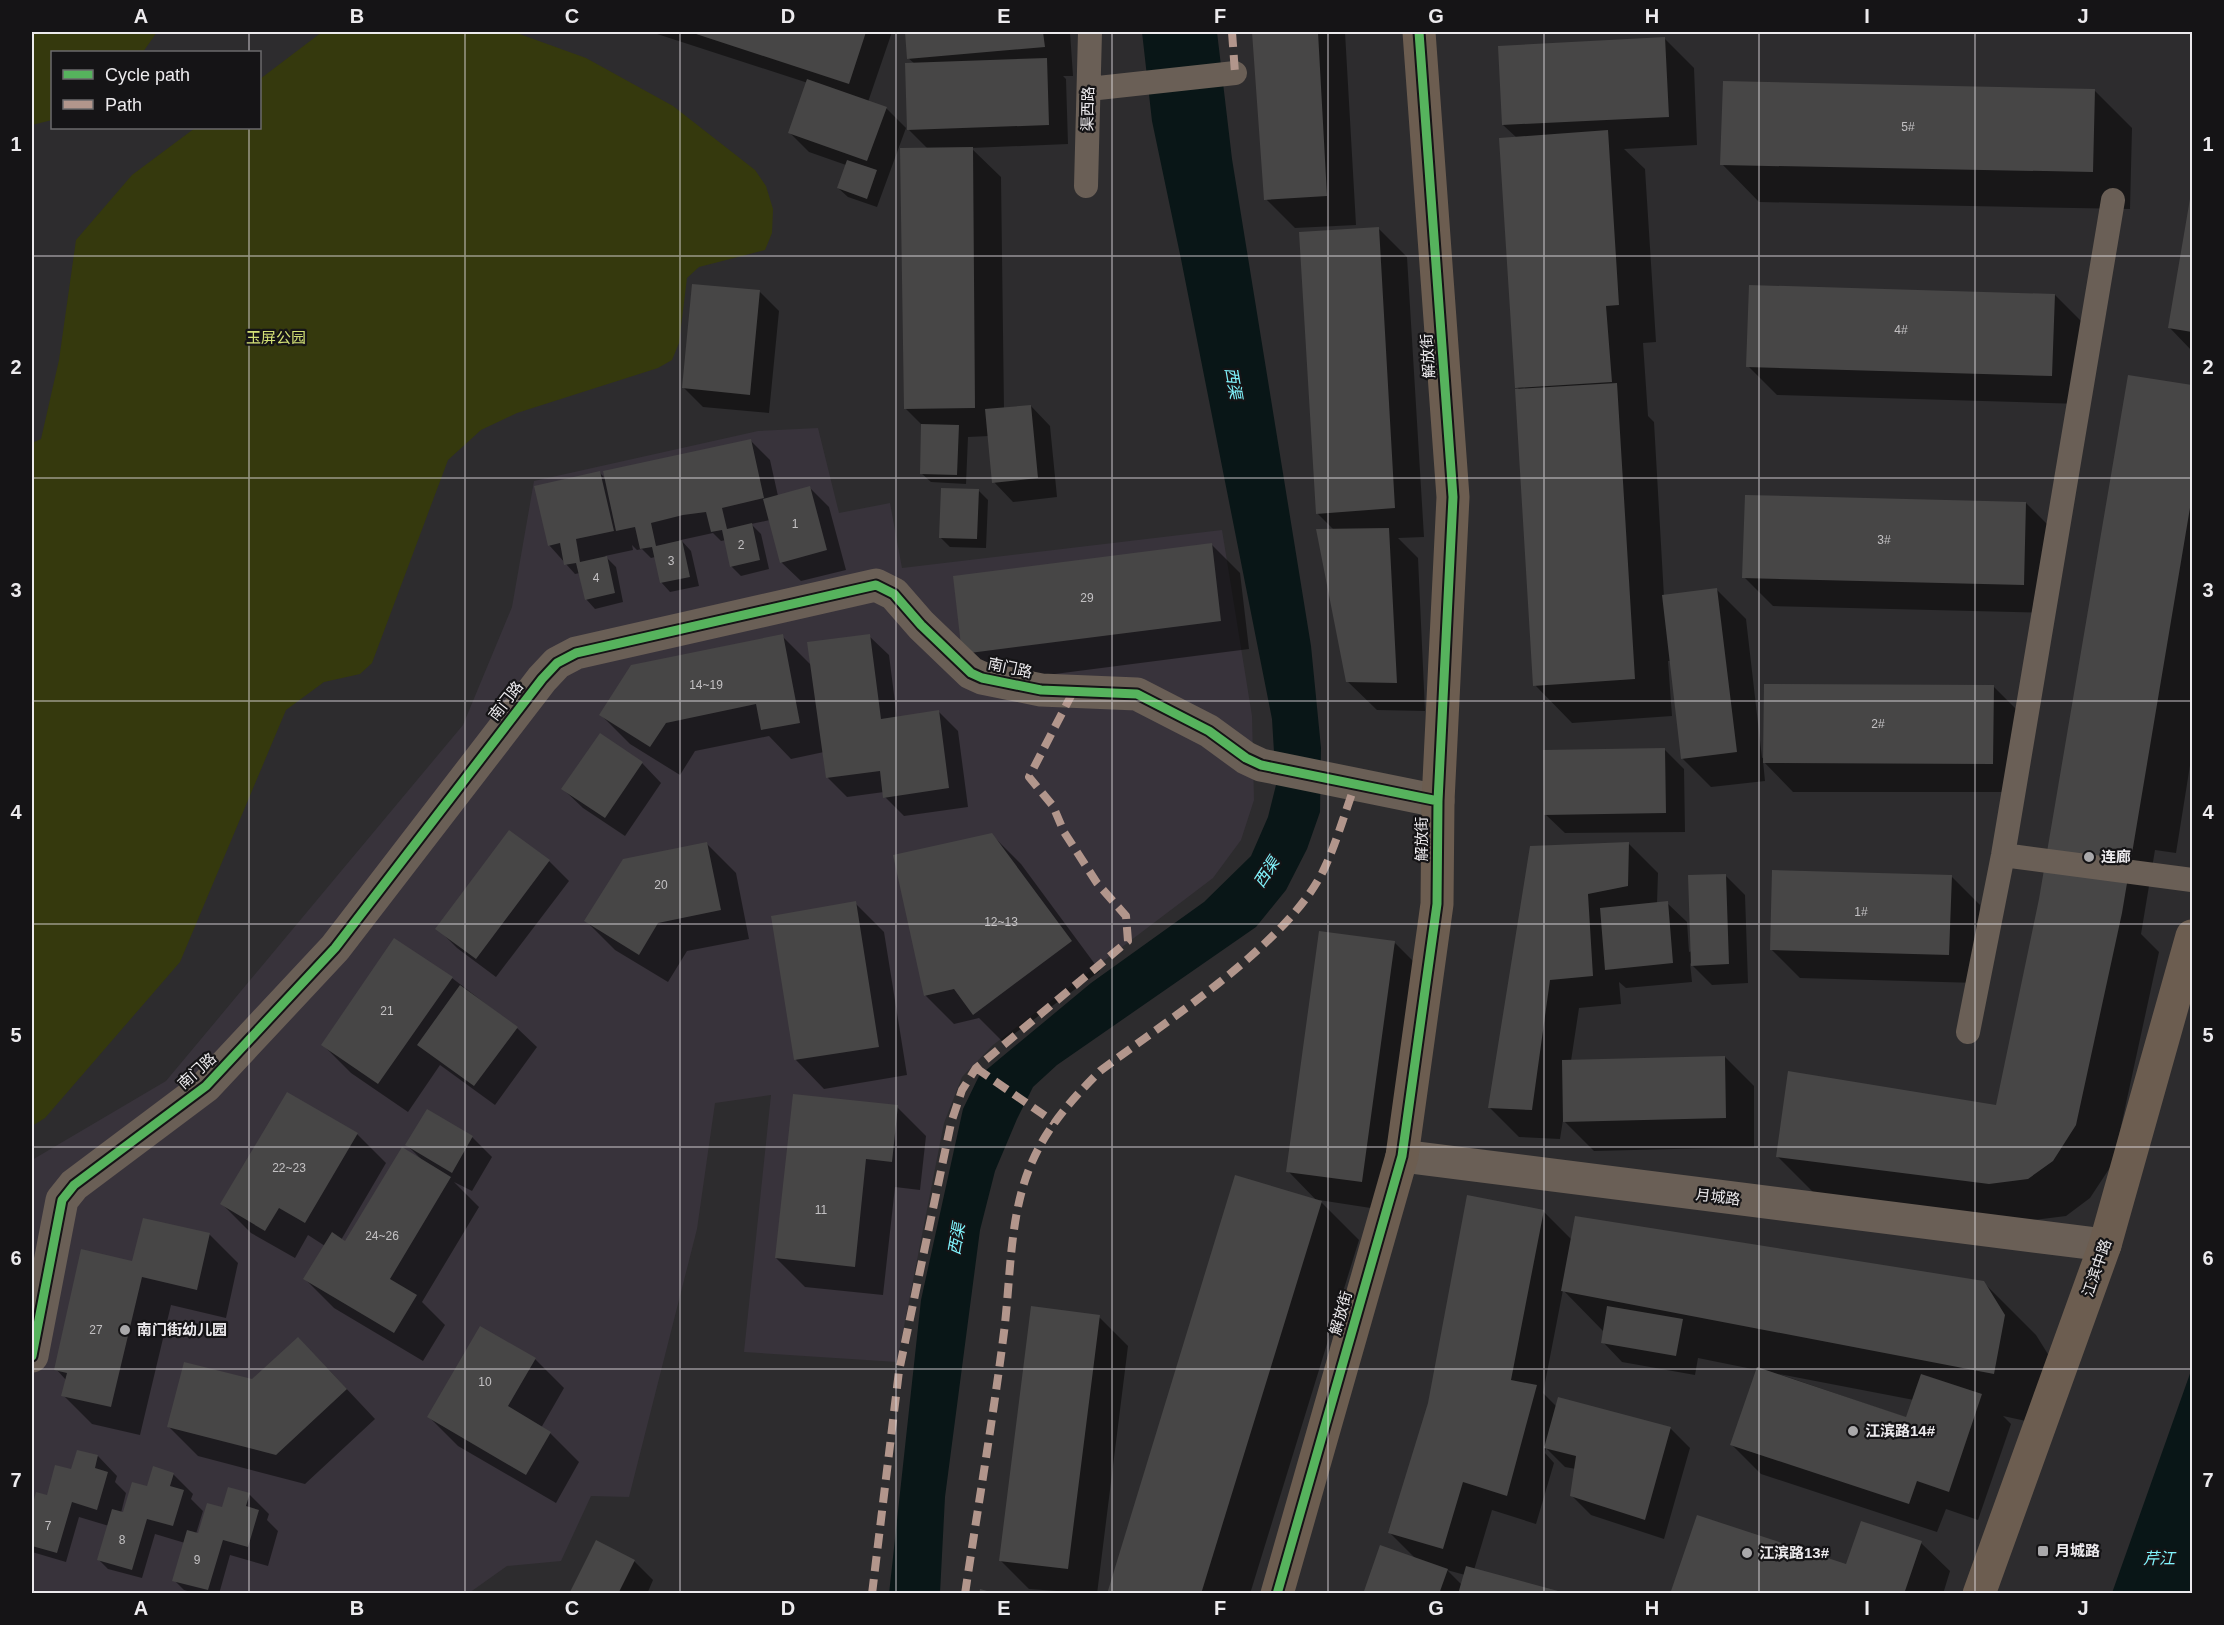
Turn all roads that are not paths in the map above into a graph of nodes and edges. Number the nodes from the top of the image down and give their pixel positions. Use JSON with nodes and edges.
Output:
{"nodes":[{"id":1,"x":1090,"y":32,"type":"edge"},
{"id":2,"x":1419,"y":32,"type":"edge"},
{"id":3,"x":1235,"y":73,"type":"dead end"},
{"id":4,"x":1089,"y":89,"type":"junction"},
{"id":5,"x":1086,"y":186,"type":"dead end"},
{"id":6,"x":2114,"y":200,"type":"dead end"},
{"id":7,"x":1438,"y":801,"type":"junction"},
{"id":8,"x":2002,"y":855,"type":"junction"},
{"id":9,"x":2193,"y":880,"type":"edge"},
{"id":10,"x":2193,"y":936,"type":"edge"},
{"id":11,"x":1968,"y":1032,"type":"dead end"},
{"id":12,"x":1402,"y":1156,"type":"junction"},
{"id":13,"x":2105,"y":1245,"type":"junction"},
{"id":14,"x":32,"y":1356,"type":"edge"},
{"id":15,"x":1277,"y":1593,"type":"edge"},
{"id":16,"x":1979,"y":1593,"type":"edge"}],
"edges":[{"from":1,"to":4,"type":"lane","name":"渠西路"},
{"from":2,"to":7,"type":"street","name":"解放街"},
{"from":3,"to":4,"type":"lane"},
{"from":4,"to":5,"type":"lane","name":"渠西路"},
{"from":6,"to":8,"type":"lane"},
{"from":7,"to":12,"type":"street","name":"解放街"},
{"from":7,"to":14,"type":"street","name":"南门路"},
{"from":8,"to":9,"type":"lane"},
{"from":8,"to":11,"type":"lane"},
{"from":10,"to":13,"type":"street","name":"江滨中路"},
{"from":12,"to":13,"type":"street","name":"月城路"},
{"from":12,"to":15,"type":"street","name":"解放街"},
{"from":13,"to":16,"type":"street","name":"江滨中路"}]}
